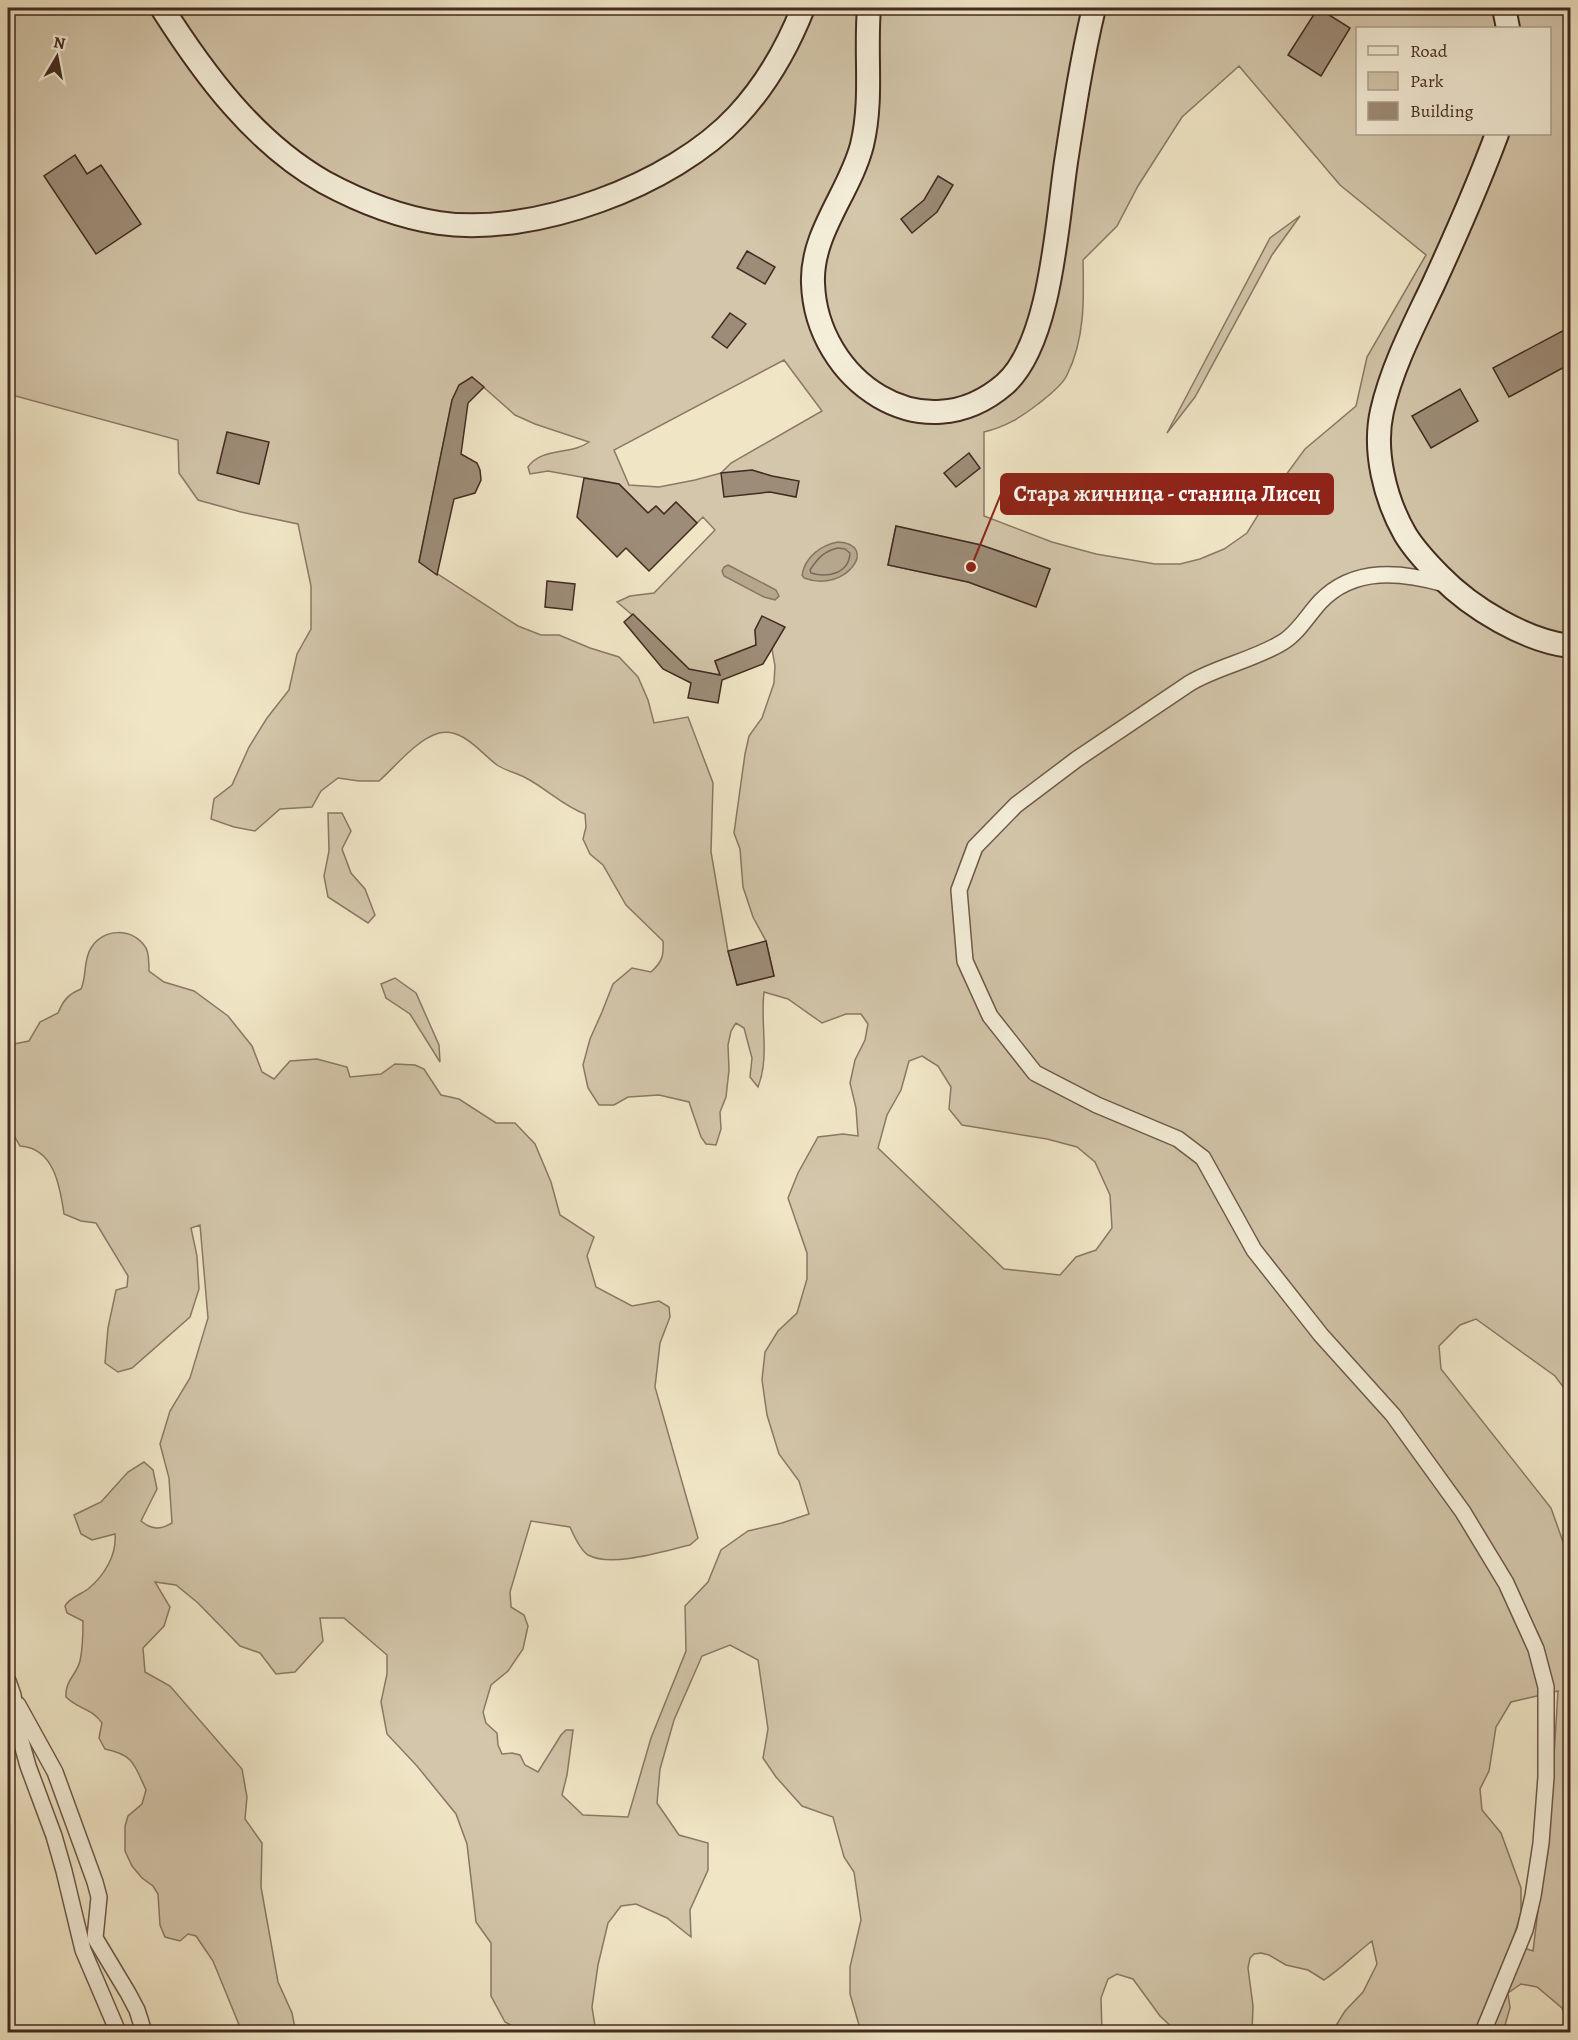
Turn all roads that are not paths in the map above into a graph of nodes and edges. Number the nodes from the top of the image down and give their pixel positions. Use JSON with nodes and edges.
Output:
{"nodes":[{"id":1,"x":162,"y":8,"type":"edge"},
{"id":2,"x":803,"y":8,"type":"edge"},
{"id":3,"x":868,"y":8,"type":"edge"},
{"id":4,"x":1094,"y":8,"type":"edge"},
{"id":5,"x":1504,"y":8,"type":"edge"},
{"id":6,"x":1508,"y":27,"type":"edge"},
{"id":7,"x":1497,"y":135,"type":"edge"},
{"id":8,"x":1449,"y":585,"type":"junction"},
{"id":9,"x":1570,"y":646,"type":"edge"},
{"id":10,"x":10,"y":1688,"type":"edge"},
{"id":11,"x":118,"y":2032,"type":"edge"},
{"id":12,"x":144,"y":2032,"type":"edge"},
{"id":13,"x":1482,"y":2032,"type":"edge"}],
"edges":[{"from":1,"to":2,"type":"main road"},
{"from":3,"to":4,"type":"main road"},
{"from":5,"to":6,"type":"main road"},
{"from":7,"to":8,"type":"main road"},
{"from":8,"to":9,"type":"main road"},
{"from":8,"to":13,"type":"street"},
{"from":10,"to":11,"type":"street"},
{"from":10,"to":12,"type":"street"}]}
